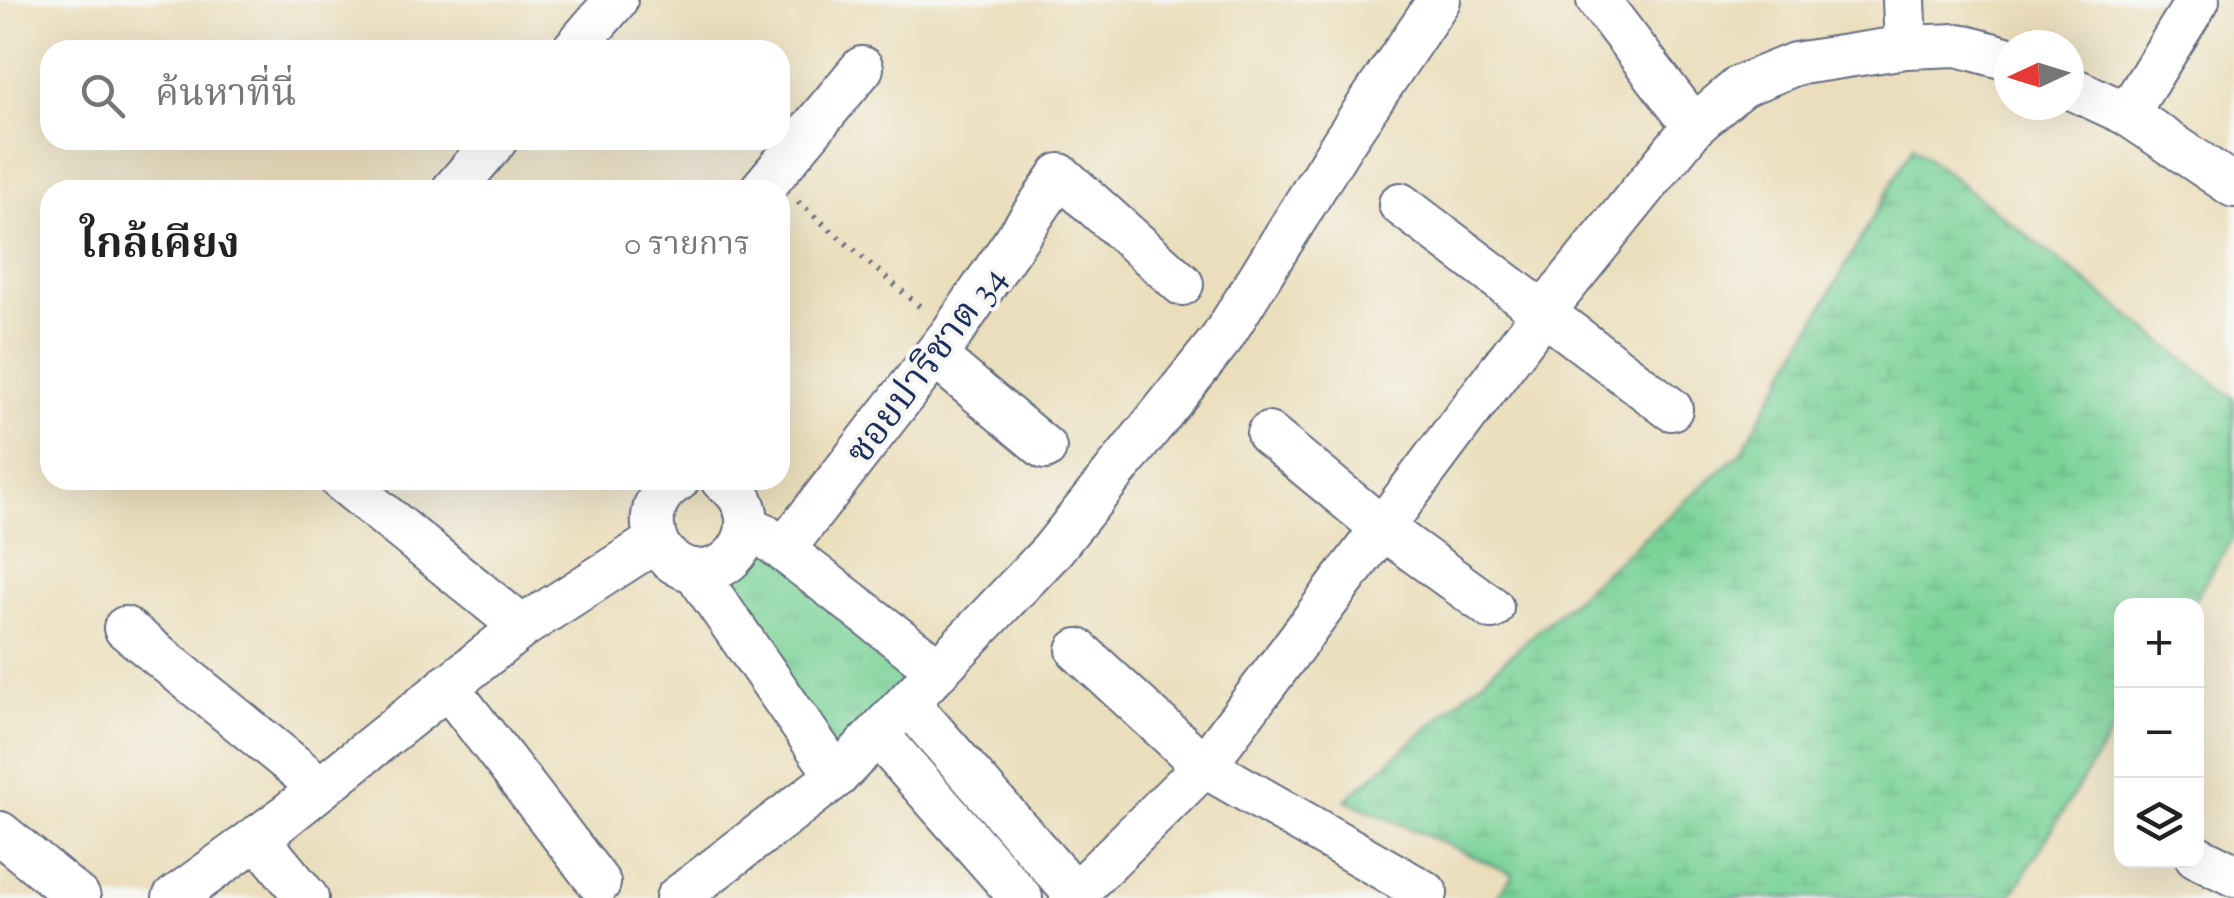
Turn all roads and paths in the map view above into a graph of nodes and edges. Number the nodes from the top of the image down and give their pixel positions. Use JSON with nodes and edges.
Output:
{"nodes":[{"id":1,"x":616,"y":0,"type":"edge"},
{"id":2,"x":1439,"y":0,"type":"edge"},
{"id":3,"x":1598,"y":0,"type":"edge"},
{"id":4,"x":1904,"y":0,"type":"edge"},
{"id":5,"x":2198,"y":0,"type":"edge"},
{"id":6,"x":582,"y":40,"type":"edge"},
{"id":7,"x":1906,"y":47,"type":"junction"},
{"id":8,"x":1994,"y":55,"type":"edge"},
{"id":9,"x":862,"y":68,"type":"dead end"},
{"id":10,"x":2084,"y":94,"type":"edge"},
{"id":11,"x":2127,"y":114,"type":"junction"},
{"id":12,"x":1694,"y":126,"type":"junction"},
{"id":13,"x":487,"y":150,"type":"edge"},
{"id":14,"x":462,"y":180,"type":"edge"},
{"id":15,"x":768,"y":180,"type":"edge"},
{"id":16,"x":2234,"y":186,"type":"edge"},
{"id":17,"x":1400,"y":204,"type":"dead end"},
{"id":18,"x":790,"y":207,"type":"edge"},
{"id":19,"x":1182,"y":284,"type":"dead end"},
{"id":20,"x":1543,"y":313,"type":"junction"},
{"id":21,"x":943,"y":345,"type":"junction"},
{"id":22,"x":1671,"y":410,"type":"dead end"},
{"id":23,"x":1268,"y":434,"type":"dead end"},
{"id":24,"x":1045,"y":448,"type":"dead end"},
{"id":25,"x":353,"y":490,"type":"edge"},
{"id":26,"x":664,"y":490,"type":"edge"},
{"id":27,"x":733,"y":490,"type":"edge"},
{"id":28,"x":748,"y":524,"type":"junction"},
{"id":29,"x":1382,"y":528,"type":"junction"},
{"id":30,"x":656,"y":540,"type":"junction"},
{"id":31,"x":784,"y":549,"type":"junction"},
{"id":32,"x":694,"y":570,"type":"junction"},
{"id":33,"x":1492,"y":608,"type":"dead end"},
{"id":34,"x":522,"y":626,"type":"junction"},
{"id":35,"x":125,"y":628,"type":"dead end"},
{"id":36,"x":1078,"y":650,"type":"dead end"},
{"id":37,"x":938,"y":670,"type":"junction"},
{"id":38,"x":447,"y":686,"type":"junction"},
{"id":39,"x":908,"y":704,"type":"junction"},
{"id":40,"x":878,"y":734,"type":"junction"},
{"id":41,"x":1204,"y":766,"type":"junction"},
{"id":42,"x":837,"y":776,"type":"junction"},
{"id":43,"x":321,"y":788,"type":"junction"},
{"id":44,"x":0,"y":833,"type":"edge"},
{"id":45,"x":257,"y":837,"type":"junction"},
{"id":46,"x":2204,"y":860,"type":"edge"},
{"id":47,"x":2234,"y":875,"type":"edge"},
{"id":48,"x":599,"y":883,"type":"dead end"},
{"id":49,"x":1426,"y":893,"type":"dead end"},
{"id":50,"x":1073,"y":896,"type":"edge"},
{"id":51,"x":79,"y":898,"type":"edge"},
{"id":52,"x":174,"y":898,"type":"edge"},
{"id":53,"x":307,"y":898,"type":"edge"},
{"id":54,"x":676,"y":898,"type":"edge"},
{"id":55,"x":1021,"y":898,"type":"edge"}],
"edges":[{"from":1,"to":6,"type":"street"},
{"from":2,"to":37,"type":"street"},
{"from":3,"to":12,"type":"street"},
{"from":4,"to":7,"type":"street"},
{"from":5,"to":11,"type":"street"},
{"from":7,"to":8,"type":"street"},
{"from":7,"to":12,"type":"street"},
{"from":9,"to":15,"type":"street"},
{"from":10,"to":11,"type":"street"},
{"from":11,"to":16,"type":"street"},
{"from":12,"to":20,"type":"street"},
{"from":13,"to":14,"type":"street"},
{"from":17,"to":20,"type":"street"},
{"from":18,"to":21,"type":"path"},
{"from":19,"to":21,"type":"street","name":"ซอยปาริชาต 34"},
{"from":20,"to":22,"type":"street"},
{"from":20,"to":29,"type":"street"},
{"from":21,"to":24,"type":"street"},
{"from":21,"to":31,"type":"street","name":"ซอยปาริชาต 34"},
{"from":23,"to":29,"type":"street"},
{"from":25,"to":34,"type":"street"},
{"from":26,"to":30,"type":"street"},
{"from":27,"to":28,"type":"street"},
{"from":28,"to":31,"type":"street"},
{"from":28,"to":32,"type":"street"},
{"from":29,"to":33,"type":"street"},
{"from":29,"to":41,"type":"street"},
{"from":30,"to":32,"type":"street"},
{"from":30,"to":34,"type":"street"},
{"from":31,"to":37,"type":"street"},
{"from":32,"to":42,"type":"street"},
{"from":34,"to":38,"type":"street"},
{"from":35,"to":43,"type":"street"},
{"from":36,"to":41,"type":"street"},
{"from":37,"to":39,"type":"street"},
{"from":38,"to":43,"type":"street"},
{"from":38,"to":48,"type":"street"},
{"from":39,"to":40,"type":"street"},
{"from":39,"to":50,"type":"street"},
{"from":40,"to":42,"type":"street"},
{"from":40,"to":55,"type":"street"},
{"from":41,"to":49,"type":"street"},
{"from":41,"to":50,"type":"street"},
{"from":42,"to":54,"type":"street"},
{"from":43,"to":45,"type":"street"},
{"from":44,"to":51,"type":"street"},
{"from":45,"to":52,"type":"street"},
{"from":45,"to":53,"type":"street"},
{"from":46,"to":47,"type":"street"}]}
